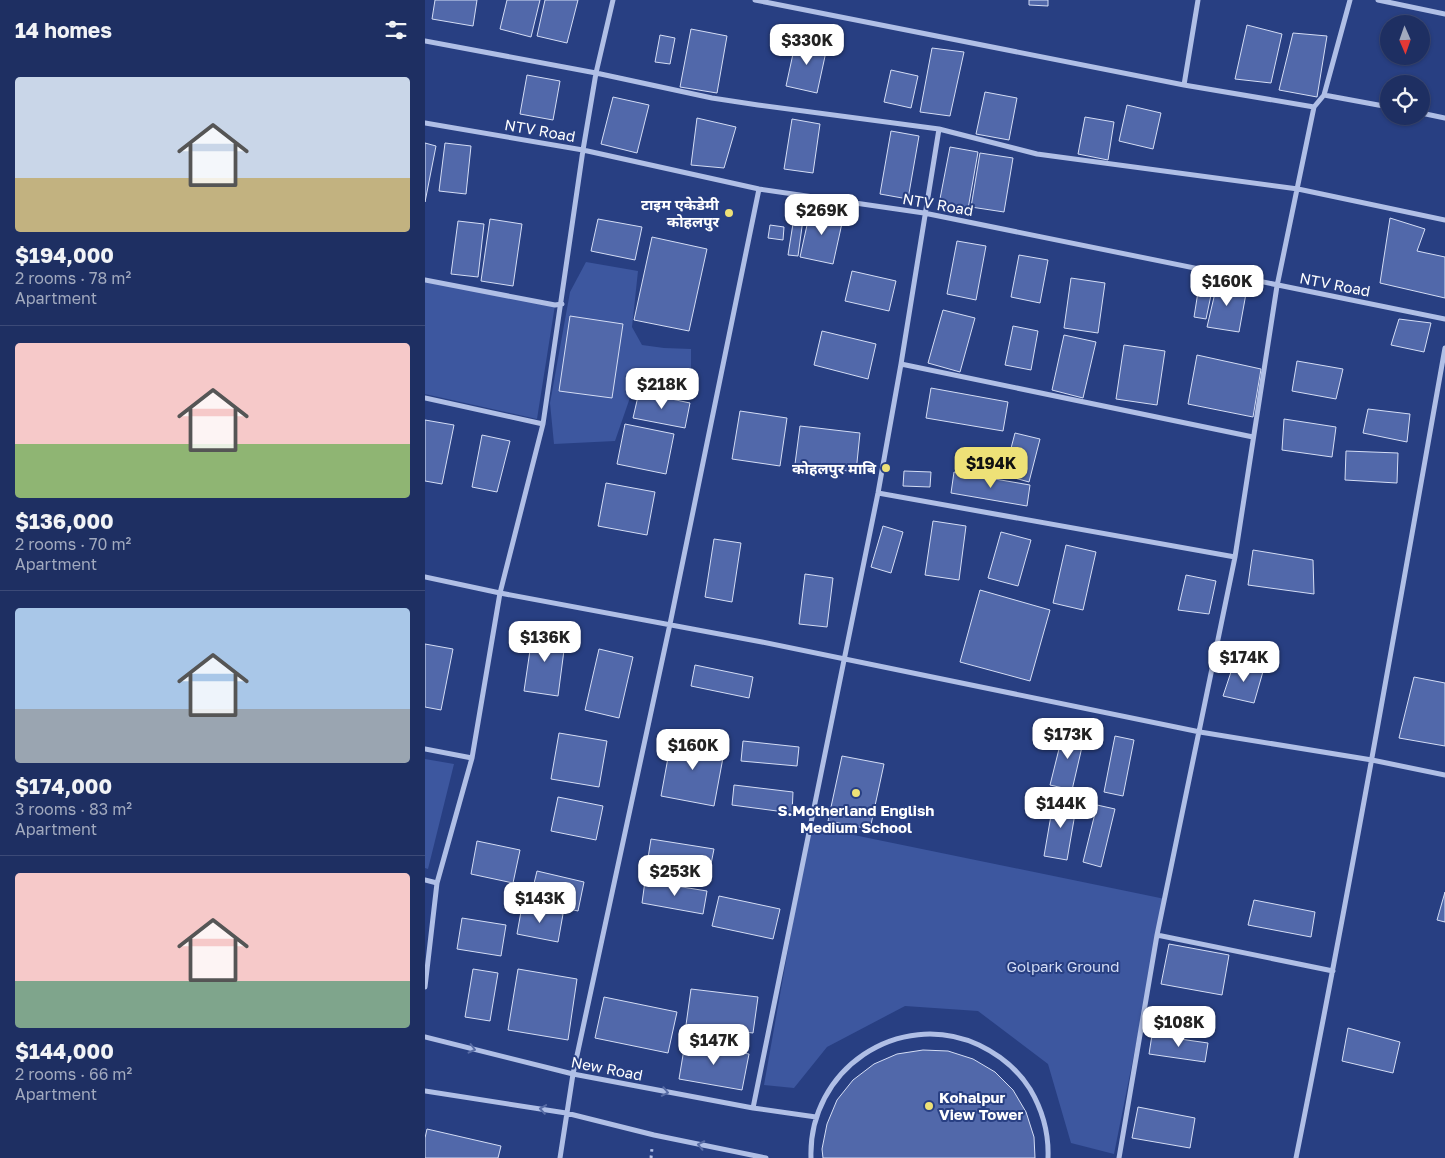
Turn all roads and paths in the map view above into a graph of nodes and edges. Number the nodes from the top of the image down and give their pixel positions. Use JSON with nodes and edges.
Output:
{"nodes":[{"id":1,"x":613,"y":0,"type":"edge"},
{"id":2,"x":755,"y":0,"type":"edge"},
{"id":3,"x":1198,"y":0,"type":"edge"},
{"id":4,"x":1349,"y":0,"type":"edge"},
{"id":5,"x":1379,"y":0,"type":"edge"},
{"id":6,"x":770,"y":1,"type":"edge"},
{"id":7,"x":1445,"y":14,"type":"edge"},
{"id":8,"x":425,"y":41,"type":"edge"},
{"id":9,"x":596,"y":74,"type":"junction"},
{"id":10,"x":1184,"y":85,"type":"junction"},
{"id":11,"x":1324,"y":95,"type":"junction"},
{"id":12,"x":1380,"y":105,"type":"edge"},
{"id":13,"x":1314,"y":107,"type":"junction"},
{"id":14,"x":1430,"y":115,"type":"edge"},
{"id":15,"x":1445,"y":118,"type":"edge"},
{"id":16,"x":425,"y":123,"type":"edge"},
{"id":17,"x":939,"y":129,"type":"junction"},
{"id":18,"x":583,"y":150,"type":"junction"},
{"id":19,"x":759,"y":189,"type":"junction"},
{"id":20,"x":1298,"y":189,"type":"junction"},
{"id":21,"x":924,"y":213,"type":"junction"},
{"id":22,"x":1445,"y":220,"type":"edge"},
{"id":23,"x":425,"y":280,"type":"edge"},
{"id":24,"x":1277,"y":286,"type":"junction"},
{"id":25,"x":562,"y":304,"type":"junction"},
{"id":26,"x":1445,"y":319,"type":"edge"},
{"id":27,"x":1445,"y":348,"type":"edge"},
{"id":28,"x":901,"y":364,"type":"junction"},
{"id":29,"x":425,"y":398,"type":"edge"},
{"id":30,"x":543,"y":424,"type":"junction"},
{"id":31,"x":1253,"y":437,"type":"junction"},
{"id":32,"x":878,"y":493,"type":"junction"},
{"id":33,"x":1235,"y":557,"type":"junction"},
{"id":34,"x":425,"y":576,"type":"edge"},
{"id":35,"x":500,"y":593,"type":"junction"},
{"id":36,"x":671,"y":624,"type":"junction"},
{"id":37,"x":844,"y":659,"type":"junction"},
{"id":38,"x":1200,"y":732,"type":"junction"},
{"id":39,"x":425,"y":749,"type":"edge"},
{"id":40,"x":472,"y":758,"type":"junction"},
{"id":41,"x":1372,"y":760,"type":"junction"},
{"id":42,"x":1445,"y":775,"type":"edge"},
{"id":43,"x":425,"y":880,"type":"edge"},
{"id":44,"x":437,"y":882,"type":"junction"},
{"id":45,"x":1157,"y":935,"type":"junction"},
{"id":46,"x":1333,"y":972,"type":"junction"},
{"id":47,"x":425,"y":987,"type":"edge"},
{"id":48,"x":425,"y":1037,"type":"edge"},
{"id":49,"x":573,"y":1074,"type":"junction"},
{"id":50,"x":425,"y":1091,"type":"edge"},
{"id":51,"x":753,"y":1108,"type":"junction"},
{"id":52,"x":566,"y":1113,"type":"junction"},
{"id":53,"x":816,"y":1117,"type":"junction"},
{"id":54,"x":560,"y":1158,"type":"edge"},
{"id":55,"x":762,"y":1158,"type":"edge"},
{"id":56,"x":811,"y":1158,"type":"edge"},
{"id":57,"x":1048,"y":1158,"type":"edge"},
{"id":58,"x":1119,"y":1158,"type":"edge"},
{"id":59,"x":1296,"y":1158,"type":"edge"}],
"edges":[{"from":1,"to":9,"type":"street"},
{"from":2,"to":6,"type":"street"},
{"from":3,"to":10,"type":"street"},
{"from":4,"to":11,"type":"street"},
{"from":5,"to":7,"type":"street"},
{"from":6,"to":10,"type":"street"},
{"from":8,"to":9,"type":"street"},
{"from":9,"to":17,"type":"street"},
{"from":9,"to":18,"type":"street"},
{"from":10,"to":13,"type":"street"},
{"from":11,"to":12,"type":"street"},
{"from":11,"to":13,"type":"street"},
{"from":13,"to":20,"type":"street"},
{"from":14,"to":15,"type":"street"},
{"from":16,"to":18,"type":"street","name":"NTV Road"},
{"from":17,"to":20,"type":"street"},
{"from":17,"to":21,"type":"street"},
{"from":18,"to":19,"type":"street","name":"NTV Road"},
{"from":18,"to":25,"type":"street"},
{"from":19,"to":21,"type":"street","name":"NTV Road"},
{"from":19,"to":36,"type":"street"},
{"from":20,"to":22,"type":"street"},
{"from":20,"to":24,"type":"street"},
{"from":21,"to":24,"type":"street","name":"NTV Road"},
{"from":21,"to":28,"type":"street"},
{"from":23,"to":25,"type":"street"},
{"from":24,"to":26,"type":"street","name":"NTV Road"},
{"from":24,"to":31,"type":"street"},
{"from":25,"to":30,"type":"street"},
{"from":27,"to":41,"type":"street"},
{"from":28,"to":31,"type":"street"},
{"from":28,"to":32,"type":"street"},
{"from":29,"to":30,"type":"street"},
{"from":30,"to":35,"type":"street"},
{"from":31,"to":33,"type":"street"},
{"from":32,"to":33,"type":"street"},
{"from":32,"to":37,"type":"street"},
{"from":33,"to":38,"type":"street"},
{"from":34,"to":35,"type":"street"},
{"from":35,"to":36,"type":"street"},
{"from":35,"to":40,"type":"street"},
{"from":36,"to":37,"type":"street"},
{"from":36,"to":49,"type":"street"},
{"from":37,"to":38,"type":"street"},
{"from":37,"to":51,"type":"street"},
{"from":38,"to":41,"type":"street"},
{"from":38,"to":45,"type":"street"},
{"from":39,"to":40,"type":"street"},
{"from":40,"to":44,"type":"street"},
{"from":41,"to":42,"type":"street"},
{"from":41,"to":46,"type":"street"},
{"from":43,"to":44,"type":"street"},
{"from":44,"to":47,"type":"street"},
{"from":45,"to":46,"type":"street"},
{"from":45,"to":58,"type":"street"},
{"from":46,"to":59,"type":"street"},
{"from":48,"to":49,"type":"street","name":"New Road","one_way":true},
{"from":49,"to":51,"type":"street","name":"New Road","one_way":true},
{"from":49,"to":52,"type":"street"},
{"from":52,"to":50,"type":"street","one_way":true},
{"from":51,"to":53,"type":"street","name":"New Road"},
{"from":52,"to":54,"type":"street"},
{"from":55,"to":52,"type":"street","one_way":true},
{"from":53,"to":56,"type":"street"},
{"from":53,"to":57,"type":"street"}]}
